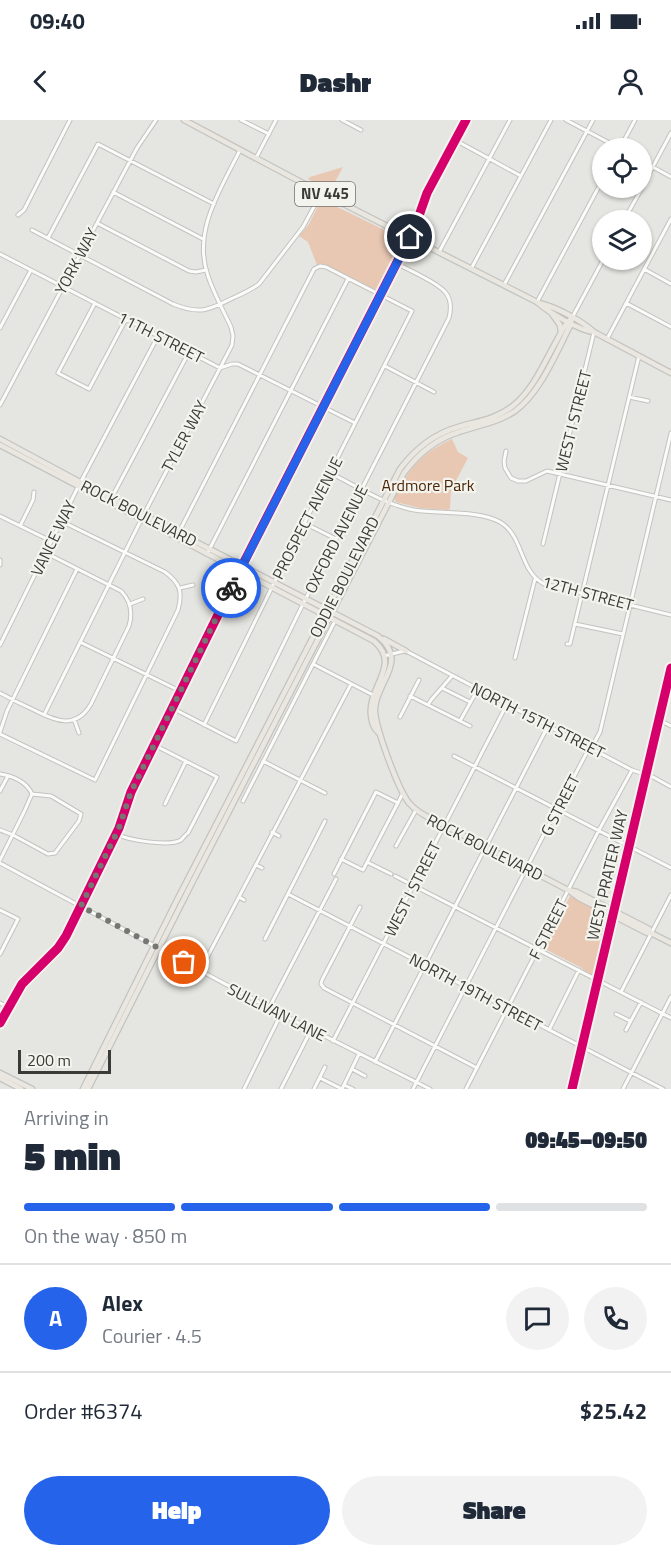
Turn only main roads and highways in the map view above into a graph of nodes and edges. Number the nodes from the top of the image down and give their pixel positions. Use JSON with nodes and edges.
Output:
{"nodes":[{"id":1,"x":184,"y":120,"type":"edge"},
{"id":2,"x":537,"y":302,"type":"junction"},
{"id":3,"x":550,"y":312,"type":"junction"},
{"id":4,"x":570,"y":321,"type":"junction"},
{"id":5,"x":560,"y":334,"type":"junction"},
{"id":6,"x":671,"y":373,"type":"edge"},
{"id":7,"x":0,"y":439,"type":"edge"},
{"id":8,"x":0,"y":445,"type":"edge"},
{"id":9,"x":79,"y":485,"type":"junction"},
{"id":10,"x":386,"y":501,"type":"junction"},
{"id":11,"x":327,"y":614,"type":"junction"},
{"id":12,"x":378,"y":636,"type":"junction"},
{"id":13,"x":405,"y":651,"type":"road end"},
{"id":14,"x":671,"y":668,"type":"edge"},
{"id":15,"x":375,"y":695,"type":"junction"},
{"id":16,"x":613,"y":913,"type":"junction"},
{"id":17,"x":671,"y":943,"type":"edge"},
{"id":18,"x":156,"y":948,"type":"junction"},
{"id":19,"x":0,"y":1073,"type":"edge"},
{"id":20,"x":0,"y":1078,"type":"edge"},
{"id":21,"x":21,"y":1089,"type":"edge"},
{"id":22,"x":32,"y":1089,"type":"edge"},
{"id":23,"x":82,"y":1089,"type":"edge"},
{"id":24,"x":88,"y":1089,"type":"edge"},
{"id":25,"x":572,"y":1089,"type":"edge"}],
"edges":[{"from":1,"to":2,"type":"main road","number":"NV 445"},
{"from":2,"to":3,"type":"main road","number":"NV 445"},
{"from":2,"to":4,"type":"main road","number":"NV 445"},
{"from":3,"to":4,"type":"main road","number":"NV 445"},
{"from":3,"to":5,"type":"main road"},
{"from":4,"to":5,"type":"main road","name":"ODDIE BOULEVARD"},
{"from":4,"to":6,"type":"main road","number":"NV 445"},
{"from":4,"to":10,"type":"main road","name":"ODDIE BOULEVARD"},
{"from":5,"to":10,"type":"main road","name":"ODDIE BOULEVARD"},
{"from":7,"to":9,"type":"main road","name":"ROCK BOULEVARD"},
{"from":8,"to":9,"type":"main road","name":"ROCK BOULEVARD"},
{"from":9,"to":11,"type":"main road","name":"ROCK BOULEVARD"},
{"from":10,"to":11,"type":"main road","name":"ODDIE BOULEVARD"},
{"from":11,"to":12,"type":"main road","name":"ROCK BOULEVARD"},
{"from":11,"to":15,"type":"main road","name":"ROCK BOULEVARD"},
{"from":11,"to":18,"type":"main road","name":"ODDIE BOULEVARD"},
{"from":12,"to":13,"type":"main road"},
{"from":12,"to":15,"type":"main road","name":"ROCK BOULEVARD"},
{"from":14,"to":16,"type":"main road","name":"WEST PRATER WAY"},
{"from":15,"to":16,"type":"main road","name":"ROCK BOULEVARD"},
{"from":16,"to":17,"type":"main road","name":"ROCK BOULEVARD"},
{"from":16,"to":25,"type":"main road","name":"WEST PRATER WAY"},
{"from":18,"to":23,"type":"main road","name":"ODDIE BOULEVARD"},
{"from":18,"to":24,"type":"main road","name":"ODDIE BOULEVARD"},
{"from":19,"to":22,"type":"main road"},
{"from":20,"to":21,"type":"main road"}]}
